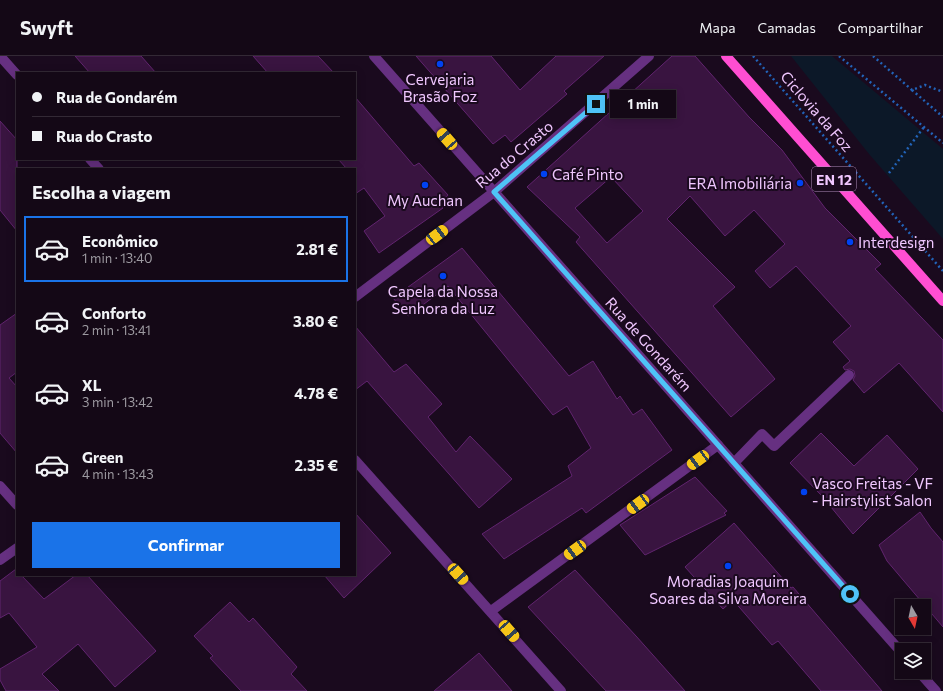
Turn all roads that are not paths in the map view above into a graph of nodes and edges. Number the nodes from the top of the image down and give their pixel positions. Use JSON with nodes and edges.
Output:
{"nodes":[{"id":1,"x":0,"y":56,"type":"edge"},
{"id":2,"x":374,"y":56,"type":"edge"},
{"id":3,"x":649,"y":56,"type":"edge"},
{"id":4,"x":726,"y":56,"type":"edge"},
{"id":5,"x":16,"y":74,"type":"edge"},
{"id":6,"x":91,"y":160,"type":"edge"},
{"id":7,"x":98,"y":168,"type":"edge"},
{"id":8,"x":494,"y":192,"type":"junction"},
{"id":9,"x":356,"y":296,"type":"edge"},
{"id":10,"x":943,"y":301,"type":"edge"},
{"id":11,"x":849,"y":375,"type":"dead end"},
{"id":12,"x":718,"y":445,"type":"junction"},
{"id":13,"x":356,"y":461,"type":"edge"},
{"id":14,"x":734,"y":463,"type":"junction"},
{"id":15,"x":0,"y":486,"type":"edge"},
{"id":16,"x":16,"y":504,"type":"edge"},
{"id":17,"x":16,"y":549,"type":"edge"},
{"id":18,"x":0,"y":560,"type":"edge"},
{"id":19,"x":491,"y":611,"type":"junction"},
{"id":20,"x":895,"y":645,"type":"edge"},
{"id":21,"x":925,"y":679,"type":"edge"},
{"id":22,"x":561,"y":691,"type":"edge"},
{"id":23,"x":936,"y":691,"type":"edge"}],
"edges":[{"from":1,"to":5,"type":"street"},
{"from":2,"to":8,"type":"street","name":"Rua de Gondarém"},
{"from":3,"to":8,"type":"street","name":"Rua do Crasto"},
{"from":4,"to":10,"type":"main road","number":"EN 12"},
{"from":6,"to":7,"type":"street"},
{"from":8,"to":9,"type":"street","name":"Rua do Crasto"},
{"from":8,"to":12,"type":"street","name":"Rua de Gondarém"},
{"from":11,"to":14,"type":"street"},
{"from":12,"to":14,"type":"street","name":"Rua de Gondarém"},
{"from":12,"to":19,"type":"street"},
{"from":13,"to":19,"type":"street"},
{"from":14,"to":20,"type":"street","name":"Rua de Gondarém"},
{"from":15,"to":16,"type":"street"},
{"from":17,"to":18,"type":"street"},
{"from":19,"to":22,"type":"street"},
{"from":21,"to":23,"type":"street"}]}
